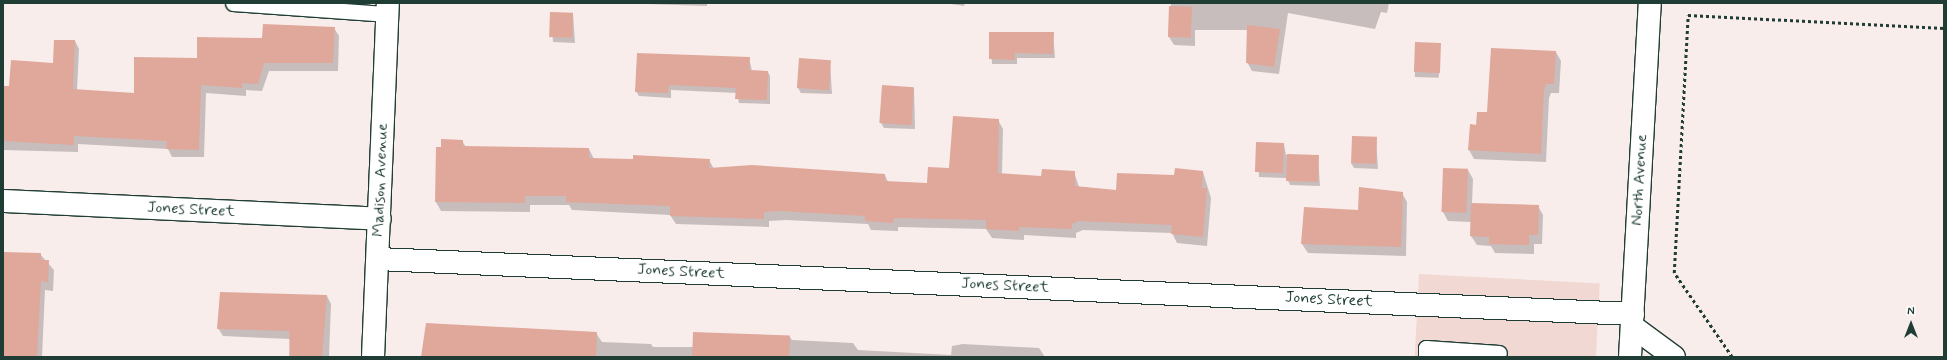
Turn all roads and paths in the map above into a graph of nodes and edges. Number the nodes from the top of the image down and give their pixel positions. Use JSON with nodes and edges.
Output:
{"nodes":[{"id":1,"x":233,"y":3,"type":"edge"},
{"id":2,"x":1650,"y":3,"type":"edge"},
{"id":3,"x":388,"y":8,"type":"edge"},
{"id":4,"x":1944,"y":28,"type":"edge"},
{"id":5,"x":3,"y":202,"type":"edge"},
{"id":6,"x":380,"y":219,"type":"junction"},
{"id":7,"x":378,"y":259,"type":"junction"},
{"id":8,"x":1632,"y":320,"type":"junction"},
{"id":9,"x":1499,"y":353,"type":"dead end"},
{"id":10,"x":373,"y":357,"type":"edge"},
{"id":11,"x":1426,"y":357,"type":"edge"},
{"id":12,"x":1630,"y":357,"type":"edge"},
{"id":13,"x":1674,"y":357,"type":"edge"},
{"id":14,"x":1732,"y":357,"type":"edge"}],
"edges":[{"from":1,"to":3,"type":"lane"},
{"from":2,"to":8,"type":"street","name":"North Avenue"},
{"from":3,"to":6,"type":"street","name":"Madison Avenue"},
{"from":4,"to":14,"type":"path"},
{"from":5,"to":6,"type":"street","name":"Jones Street"},
{"from":6,"to":7,"type":"street","name":"Madison Avenue"},
{"from":7,"to":8,"type":"street","name":"Jones Street"},
{"from":7,"to":10,"type":"street","name":"Madison Avenue"},
{"from":8,"to":12,"type":"street","name":"North Avenue"},
{"from":8,"to":13,"type":"street"},
{"from":9,"to":11,"type":"lane"}]}
